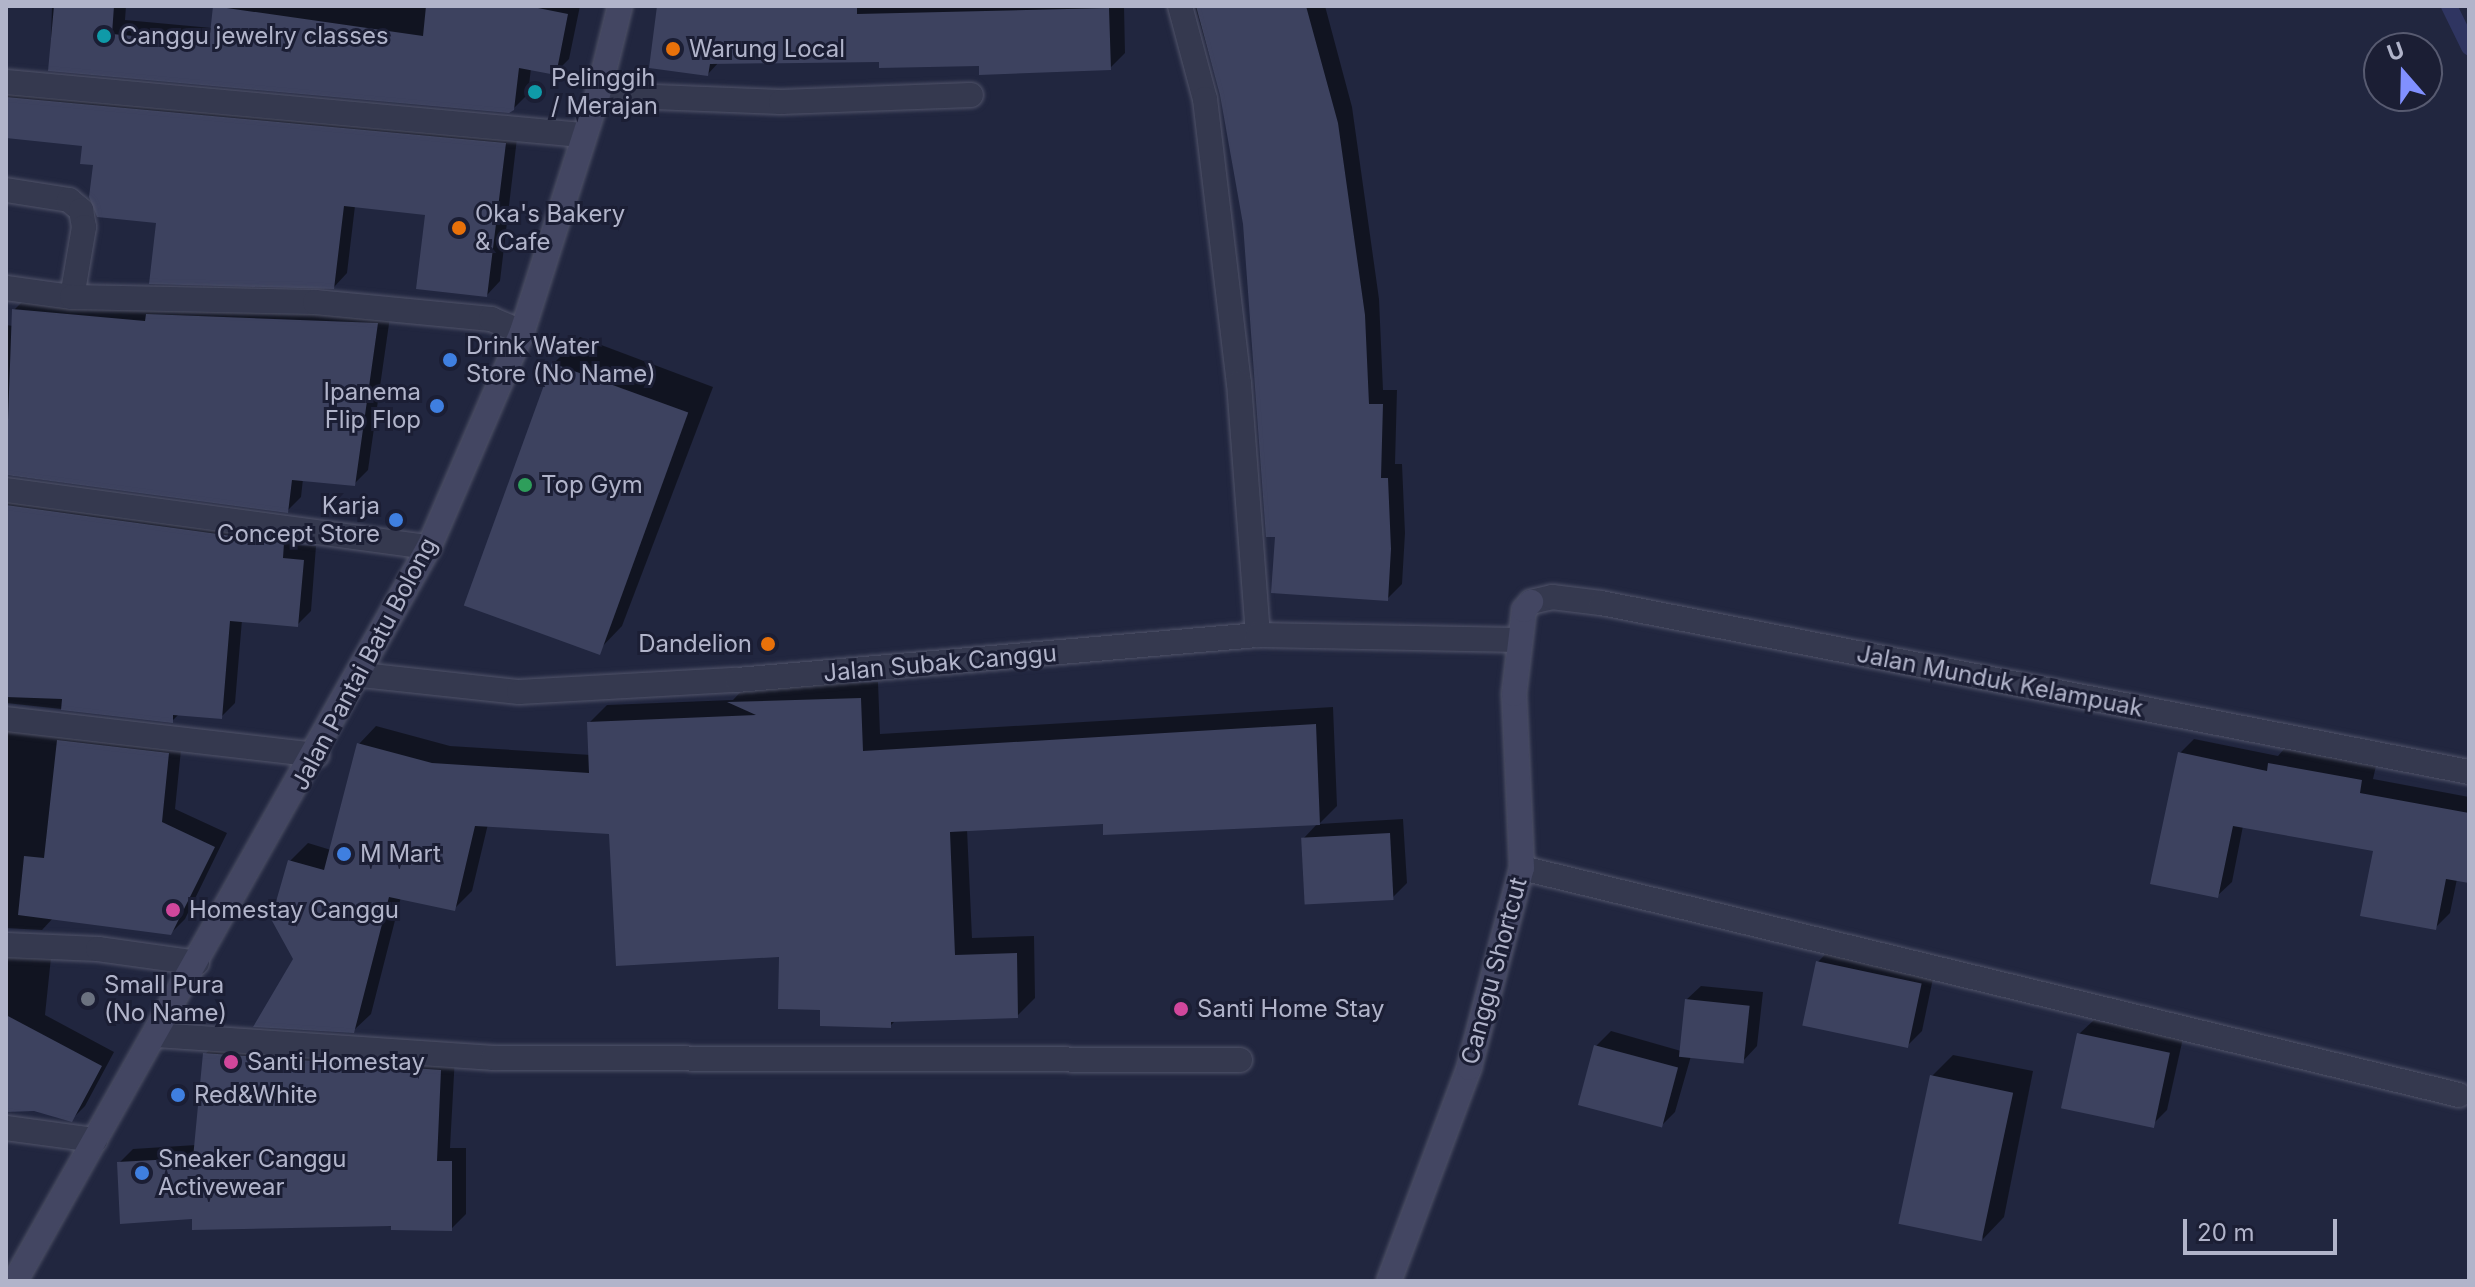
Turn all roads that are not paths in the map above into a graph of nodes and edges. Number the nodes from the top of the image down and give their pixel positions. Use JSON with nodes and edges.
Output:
{"nodes":[{"id":1,"x":620,"y":6,"type":"edge"},
{"id":2,"x":1180,"y":6,"type":"edge"},
{"id":3,"x":6,"y":82,"type":"edge"},
{"id":4,"x":600,"y":87,"type":"junction"},
{"id":5,"x":971,"y":95,"type":"dead end"},
{"id":6,"x":582,"y":135,"type":"junction"},
{"id":7,"x":6,"y":190,"type":"edge"},
{"id":8,"x":6,"y":288,"type":"edge"},
{"id":9,"x":72,"y":297,"type":"junction"},
{"id":10,"x":522,"y":332,"type":"junction"},
{"id":11,"x":6,"y":490,"type":"edge"},
{"id":12,"x":429,"y":547,"type":"junction"},
{"id":13,"x":1531,"y":602,"type":"joint"},
{"id":14,"x":1258,"y":635,"type":"junction"},
{"id":15,"x":1519,"y":640,"type":"junction"},
{"id":16,"x":362,"y":675,"type":"junction"},
{"id":17,"x":6,"y":719,"type":"edge"},
{"id":18,"x":317,"y":755,"type":"junction"},
{"id":19,"x":2469,"y":772,"type":"edge"},
{"id":20,"x":1522,"y":868,"type":"junction"},
{"id":21,"x":6,"y":945,"type":"edge"},
{"id":22,"x":197,"y":963,"type":"junction"},
{"id":23,"x":157,"y":1035,"type":"junction"},
{"id":24,"x":1240,"y":1060,"type":"dead end"},
{"id":25,"x":2459,"y":1095,"type":"dead end"},
{"id":26,"x":6,"y":1128,"type":"edge"},
{"id":27,"x":95,"y":1140,"type":"junction"},
{"id":28,"x":15,"y":1281,"type":"edge"},
{"id":29,"x":1389,"y":1281,"type":"edge"}],
"edges":[{"from":1,"to":4,"type":"street","name":"Jalan Pantai Batu Bolong"},
{"from":2,"to":14,"type":"street"},
{"from":3,"to":6,"type":"street"},
{"from":4,"to":5,"type":"street"},
{"from":4,"to":6,"type":"street","name":"Jalan Pantai Batu Bolong"},
{"from":6,"to":10,"type":"street","name":"Jalan Pantai Batu Bolong"},
{"from":7,"to":9,"type":"street"},
{"from":8,"to":9,"type":"street"},
{"from":9,"to":10,"type":"street"},
{"from":10,"to":12,"type":"street","name":"Jalan Pantai Batu Bolong"},
{"from":11,"to":12,"type":"street"},
{"from":12,"to":16,"type":"street","name":"Jalan Pantai Batu Bolong"},
{"from":13,"to":15,"type":"street","name":"Canggu Shortcut"},
{"from":13,"to":19,"type":"street","name":"Jalan Munduk Kelampuak"},
{"from":14,"to":15,"type":"street","name":"Jalan Subak Canggu"},
{"from":14,"to":16,"type":"street","name":"Jalan Subak Canggu"},
{"from":15,"to":20,"type":"street","name":"Canggu Shortcut"},
{"from":16,"to":18,"type":"street","name":"Jalan Pantai Batu Bolong"},
{"from":17,"to":18,"type":"street"},
{"from":18,"to":22,"type":"street","name":"Jalan Pantai Batu Bolong"},
{"from":20,"to":25,"type":"street"},
{"from":20,"to":29,"type":"street","name":"Canggu Shortcut"},
{"from":21,"to":22,"type":"street"},
{"from":22,"to":23,"type":"street","name":"Jalan Pantai Batu Bolong"},
{"from":23,"to":24,"type":"street"},
{"from":23,"to":27,"type":"street","name":"Jalan Pantai Batu Bolong"},
{"from":26,"to":27,"type":"street"},
{"from":27,"to":28,"type":"street","name":"Jalan Pantai Batu Bolong"}]}
